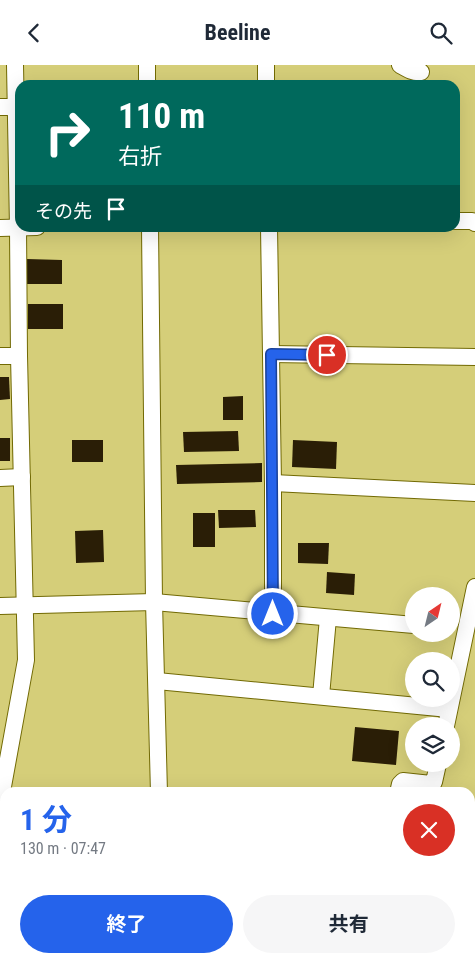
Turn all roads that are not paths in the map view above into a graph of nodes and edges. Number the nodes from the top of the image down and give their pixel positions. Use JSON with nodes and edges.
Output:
{"nodes":[{"id":1,"x":15,"y":65,"type":"edge"},
{"id":2,"x":147,"y":65,"type":"edge"},
{"id":3,"x":266,"y":65,"type":"edge"},
{"id":4,"x":400,"y":65,"type":"edge"},
{"id":5,"x":421,"y":74,"type":"edge"},
{"id":6,"x":147,"y":80,"type":"edge"},
{"id":7,"x":266,"y":80,"type":"edge"},
{"id":8,"x":8,"y":107,"type":"edge"},
{"id":9,"x":15,"y":192,"type":"edge"},
{"id":10,"x":460,"y":221,"type":"edge"},
{"id":11,"x":475,"y":223,"type":"edge"},
{"id":12,"x":0,"y":228,"type":"edge"},
{"id":13,"x":15,"y":228,"type":"edge"},
{"id":14,"x":18,"y":232,"type":"edge"},
{"id":15,"x":150,"y":232,"type":"edge"},
{"id":16,"x":269,"y":232,"type":"edge"},
{"id":17,"x":271,"y":354,"type":"junction"},
{"id":18,"x":0,"y":356,"type":"edge"},
{"id":19,"x":19,"y":356,"type":"junction"},
{"id":20,"x":475,"y":357,"type":"edge"},
{"id":21,"x":0,"y":477,"type":"edge"},
{"id":22,"x":22,"y":477,"type":"junction"},
{"id":23,"x":273,"y":483,"type":"junction"},
{"id":24,"x":475,"y":493,"type":"edge"},
{"id":25,"x":475,"y":587,"type":"edge"},
{"id":26,"x":154,"y":602,"type":"junction"},
{"id":27,"x":0,"y":605,"type":"edge"},
{"id":28,"x":25,"y":605,"type":"junction"},
{"id":29,"x":273,"y":614,"type":"junction"},
{"id":30,"x":328,"y":618,"type":"junction"},
{"id":31,"x":405,"y":624,"type":"edge"},
{"id":32,"x":464,"y":630,"type":"edge"},
{"id":33,"x":157,"y":681,"type":"junction"},
{"id":34,"x":322,"y":696,"type":"junction"},
{"id":35,"x":449,"y":709,"type":"junction"},
{"id":36,"x":448,"y":717,"type":"edge"},
{"id":37,"x":436,"y":772,"type":"edge"},
{"id":38,"x":3,"y":787,"type":"edge"},
{"id":39,"x":159,"y":787,"type":"edge"},
{"id":40,"x":399,"y":787,"type":"edge"}],
"edges":[{"from":1,"to":8,"type":"street"},
{"from":2,"to":6,"type":"street"},
{"from":3,"to":7,"type":"street"},
{"from":4,"to":5,"type":"street"},
{"from":8,"to":9,"type":"street"},
{"from":10,"to":11,"type":"street"},
{"from":12,"to":13,"type":"street"},
{"from":14,"to":19,"type":"street"},
{"from":15,"to":26,"type":"street"},
{"from":16,"to":17,"type":"street"},
{"from":17,"to":20,"type":"street"},
{"from":17,"to":23,"type":"street"},
{"from":18,"to":19,"type":"street"},
{"from":19,"to":22,"type":"street"},
{"from":21,"to":22,"type":"street"},
{"from":22,"to":28,"type":"street"},
{"from":23,"to":24,"type":"street"},
{"from":23,"to":29,"type":"street"},
{"from":25,"to":32,"type":"street"},
{"from":26,"to":28,"type":"street"},
{"from":26,"to":29,"type":"street"},
{"from":26,"to":33,"type":"street"},
{"from":27,"to":28,"type":"street"},
{"from":28,"to":38,"type":"street"},
{"from":29,"to":30,"type":"street"},
{"from":30,"to":31,"type":"street"},
{"from":30,"to":34,"type":"street"},
{"from":32,"to":35,"type":"street"},
{"from":33,"to":34,"type":"street"},
{"from":33,"to":39,"type":"street"},
{"from":34,"to":35,"type":"street"},
{"from":35,"to":36,"type":"street"},
{"from":37,"to":40,"type":"street"}]}
